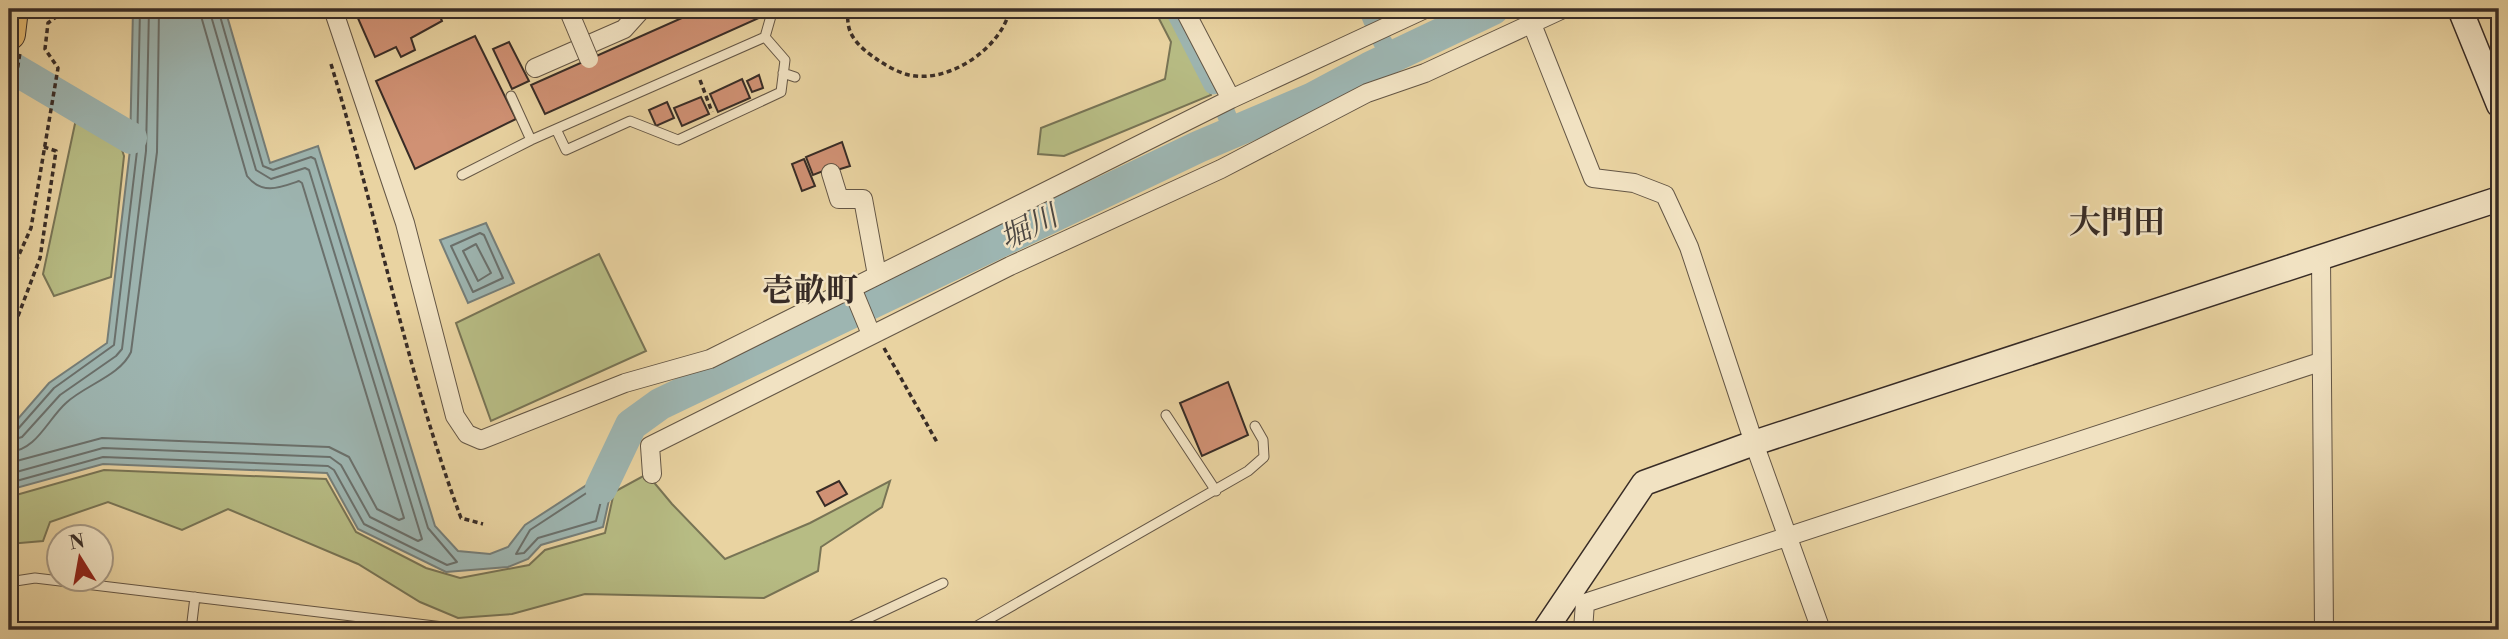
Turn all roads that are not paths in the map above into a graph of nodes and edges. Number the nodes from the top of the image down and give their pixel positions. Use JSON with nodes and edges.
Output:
{"nodes":[{"id":1,"x":12,"y":9,"type":"edge"},
{"id":2,"x":333,"y":9,"type":"edge"},
{"id":3,"x":568,"y":9,"type":"edge"},
{"id":4,"x":642,"y":9,"type":"edge"},
{"id":5,"x":773,"y":9,"type":"edge"},
{"id":6,"x":1184,"y":9,"type":"edge"},
{"id":7,"x":1425,"y":9,"type":"edge"},
{"id":8,"x":1563,"y":9,"type":"edge"},
{"id":9,"x":2460,"y":9,"type":"edge"},
{"id":10,"x":1529,"y":15,"type":"edge"},
{"id":11,"x":9,"y":34,"type":"edge"},
{"id":12,"x":765,"y":37,"type":"junction"},
{"id":13,"x":589,"y":59,"type":"dead end"},
{"id":14,"x":535,"y":68,"type":"dead end"},
{"id":15,"x":783,"y":74,"type":"junction"},
{"id":16,"x":795,"y":77,"type":"dead end"},
{"id":17,"x":511,"y":96,"type":"dead end"},
{"id":18,"x":1231,"y":99,"type":"junction"},
{"id":19,"x":2499,"y":105,"type":"edge"},
{"id":20,"x":556,"y":129,"type":"junction"},
{"id":21,"x":531,"y":140,"type":"junction"},
{"id":22,"x":831,"y":173,"type":"dead end"},
{"id":23,"x":463,"y":175,"type":"dead end"},
{"id":24,"x":2499,"y":199,"type":"edge"},
{"id":25,"x":2321,"y":258,"type":"junction"},
{"id":26,"x":877,"y":275,"type":"junction"},
{"id":27,"x":852,"y":288,"type":"junction"},
{"id":28,"x":871,"y":334,"type":"junction"},
{"id":29,"x":2320,"y":362,"type":"junction"},
{"id":30,"x":1166,"y":415,"type":"dead end"},
{"id":31,"x":1255,"y":426,"type":"dead end"},
{"id":32,"x":1754,"y":443,"type":"junction"},
{"id":33,"x":652,"y":474,"type":"dead end"},
{"id":34,"x":1216,"y":491,"type":"junction"},
{"id":35,"x":1790,"y":538,"type":"junction"},
{"id":36,"x":9,"y":582,"type":"edge"},
{"id":37,"x":943,"y":583,"type":"dead end"},
{"id":38,"x":195,"y":597,"type":"junction"},
{"id":39,"x":9,"y":611,"type":"edge"},
{"id":40,"x":404,"y":626,"type":"edge"},
{"id":41,"x":16,"y":630,"type":"edge"},
{"id":42,"x":191,"y":630,"type":"edge"},
{"id":43,"x":468,"y":630,"type":"edge"},
{"id":44,"x":843,"y":630,"type":"edge"},
{"id":45,"x":970,"y":630,"type":"edge"},
{"id":46,"x":1545,"y":630,"type":"edge"},
{"id":47,"x":1583,"y":630,"type":"edge"},
{"id":48,"x":1821,"y":630,"type":"edge"},
{"id":49,"x":2324,"y":630,"type":"edge"}],
"edges":[{"from":1,"to":11,"type":"highway"},
{"from":2,"to":27,"type":"street"},
{"from":3,"to":13,"type":"street","bridge":true},
{"from":4,"to":14,"type":"street"},
{"from":5,"to":12,"type":"lane"},
{"from":6,"to":18,"type":"street"},
{"from":7,"to":18,"type":"street"},
{"from":8,"to":10,"type":"street"},
{"from":9,"to":19,"type":"street"},
{"from":10,"to":28,"type":"street"},
{"from":10,"to":32,"type":"street"},
{"from":12,"to":15,"type":"lane"},
{"from":12,"to":20,"type":"lane"},
{"from":15,"to":16,"type":"lane"},
{"from":15,"to":20,"type":"lane"},
{"from":17,"to":21,"type":"lane"},
{"from":18,"to":26,"type":"street"},
{"from":20,"to":21,"type":"lane"},
{"from":21,"to":23,"type":"lane"},
{"from":22,"to":26,"type":"street"},
{"from":24,"to":25,"type":"street"},
{"from":25,"to":29,"type":"street"},
{"from":25,"to":32,"type":"street"},
{"from":26,"to":27,"type":"street"},
{"from":27,"to":28,"type":"street"},
{"from":28,"to":33,"type":"street"},
{"from":29,"to":35,"type":"street"},
{"from":29,"to":49,"type":"street"},
{"from":30,"to":34,"type":"lane"},
{"from":31,"to":34,"type":"lane"},
{"from":32,"to":35,"type":"street"},
{"from":32,"to":46,"type":"street"},
{"from":34,"to":45,"type":"lane"},
{"from":35,"to":47,"type":"street"},
{"from":35,"to":48,"type":"street"},
{"from":36,"to":38,"type":"lane"},
{"from":37,"to":44,"type":"lane"},
{"from":38,"to":40,"type":"lane"},
{"from":38,"to":42,"type":"lane"},
{"from":39,"to":41,"type":"lane"},
{"from":40,"to":43,"type":"lane"}]}
